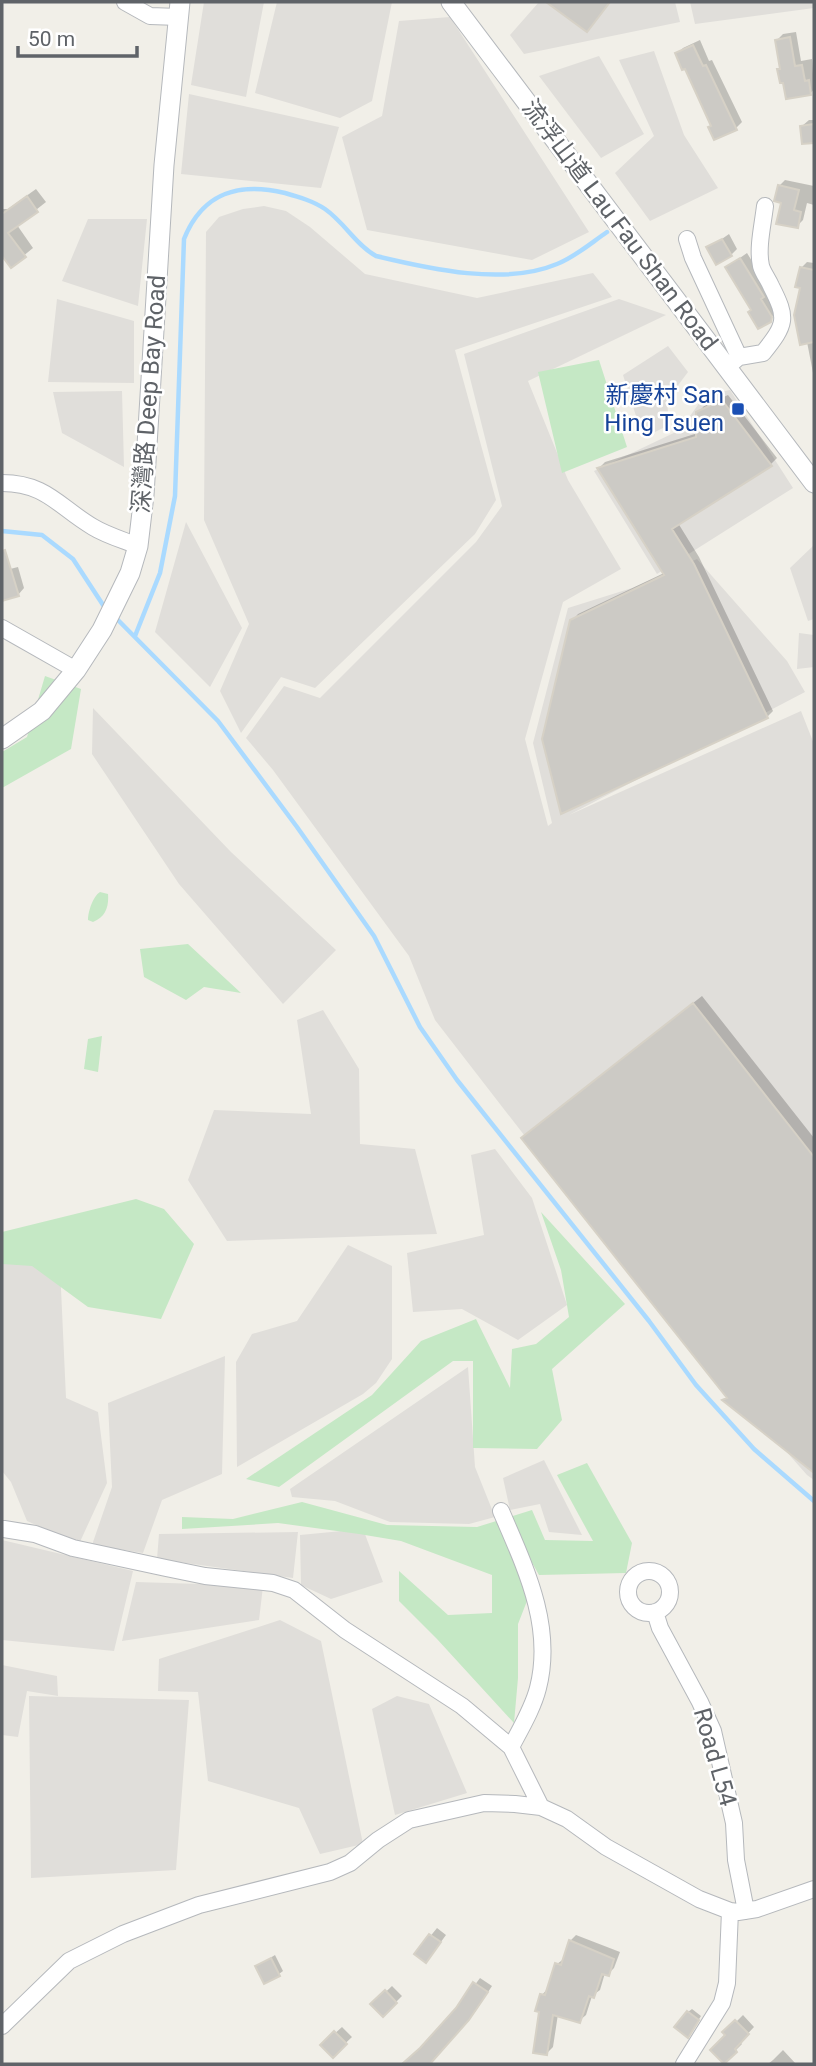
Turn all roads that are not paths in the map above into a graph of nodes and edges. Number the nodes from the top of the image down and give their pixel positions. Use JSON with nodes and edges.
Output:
{"nodes":[{"id":1,"x":125,"y":2,"type":"edge"},
{"id":2,"x":451,"y":2,"type":"edge"},
{"id":3,"x":180,"y":9,"type":"edge"},
{"id":4,"x":765,"y":206,"type":"dead end"},
{"id":5,"x":688,"y":240,"type":"dead end"},
{"id":6,"x":733,"y":362,"type":"junction"},
{"id":7,"x":814,"y":482,"type":"edge"},
{"id":8,"x":2,"y":483,"type":"edge"},
{"id":9,"x":138,"y":546,"type":"junction"},
{"id":10,"x":2,"y":628,"type":"edge"},
{"id":11,"x":76,"y":670,"type":"junction"},
{"id":12,"x":2,"y":739,"type":"edge"},
{"id":13,"x":500,"y":1511,"type":"dead end"},
{"id":14,"x":4,"y":1529,"type":"dead end"},
{"id":15,"x":655,"y":1612,"type":"dead end"},
{"id":16,"x":511,"y":1747,"type":"junction"},
{"id":17,"x":541,"y":1807,"type":"junction"},
{"id":18,"x":814,"y":1889,"type":"edge"},
{"id":19,"x":738,"y":1911,"type":"junction"},
{"id":20,"x":2,"y":2026,"type":"edge"},
{"id":21,"x":684,"y":2064,"type":"edge"}],
"edges":[{"from":1,"to":3,"type":"street"},
{"from":2,"to":6,"type":"street","name":"流浮山道 Lau Fau Shan Road"},
{"from":3,"to":9,"type":"street","name":"深灣路 Deep Bay Road"},
{"from":4,"to":6,"type":"street"},
{"from":5,"to":6,"type":"street"},
{"from":6,"to":7,"type":"street","name":"流浮山道 Lau Fau Shan Road"},
{"from":8,"to":9,"type":"street"},
{"from":9,"to":11,"type":"street","name":"深灣路 Deep Bay Road"},
{"from":10,"to":11,"type":"street"},
{"from":11,"to":12,"type":"street","name":"深灣路 Deep Bay Road"},
{"from":13,"to":16,"type":"street"},
{"from":14,"to":16,"type":"street"},
{"from":15,"to":19,"type":"street","name":"Road L54"},
{"from":16,"to":17,"type":"street"},
{"from":17,"to":19,"type":"street"},
{"from":17,"to":20,"type":"street"},
{"from":18,"to":19,"type":"street"},
{"from":19,"to":21,"type":"street","name":"Road L54"}]}
